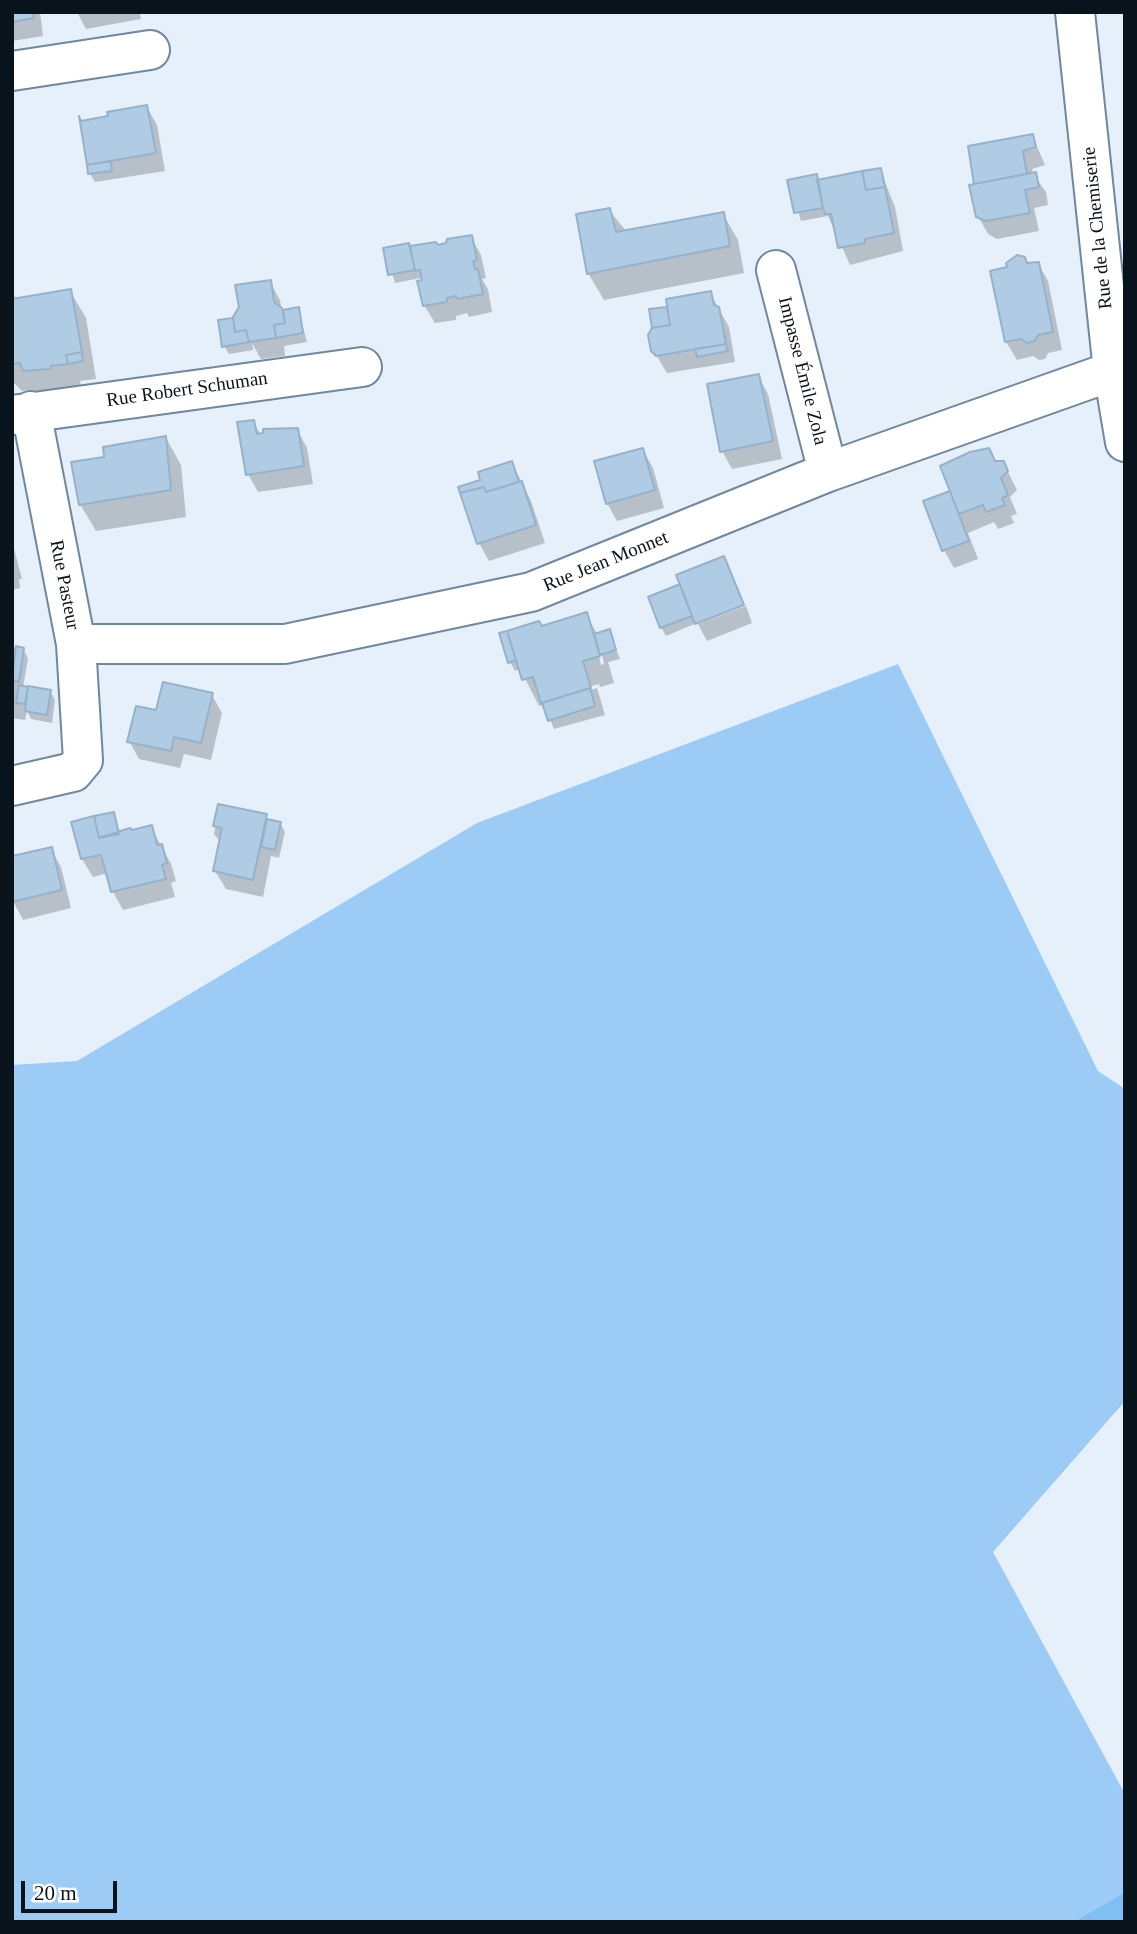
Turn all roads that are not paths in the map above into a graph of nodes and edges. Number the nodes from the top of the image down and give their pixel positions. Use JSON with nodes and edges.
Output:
{"nodes":[{"id":1,"x":1075,"y":12,"type":"edge"},
{"id":2,"x":150,"y":50,"type":"dead end"},
{"id":3,"x":12,"y":71,"type":"edge"},
{"id":4,"x":776,"y":270,"type":"dead end"},
{"id":5,"x":362,"y":367,"type":"dead end"},
{"id":6,"x":1113,"y":371,"type":"junction"},
{"id":7,"x":21,"y":413,"type":"edge"},
{"id":8,"x":1125,"y":442,"type":"edge"},
{"id":9,"x":828,"y":472,"type":"junction"},
{"id":10,"x":76,"y":644,"type":"junction"},
{"id":11,"x":12,"y":786,"type":"edge"}],
"edges":[{"from":1,"to":6,"type":"street","name":"Rue de la Chemiserie"},
{"from":2,"to":3,"type":"street"},
{"from":4,"to":9,"type":"street","name":"Impasse Émile Zola"},
{"from":5,"to":7,"type":"street","name":"Rue Robert Schuman"},
{"from":6,"to":8,"type":"street","name":"Rue de la Chemiserie"},
{"from":6,"to":9,"type":"street","name":"Rue Jean Monnet"},
{"from":7,"to":10,"type":"street","name":"Rue Pasteur"},
{"from":9,"to":10,"type":"street","name":"Rue Jean Monnet"},
{"from":10,"to":11,"type":"street","name":"Rue Pasteur"}]}
